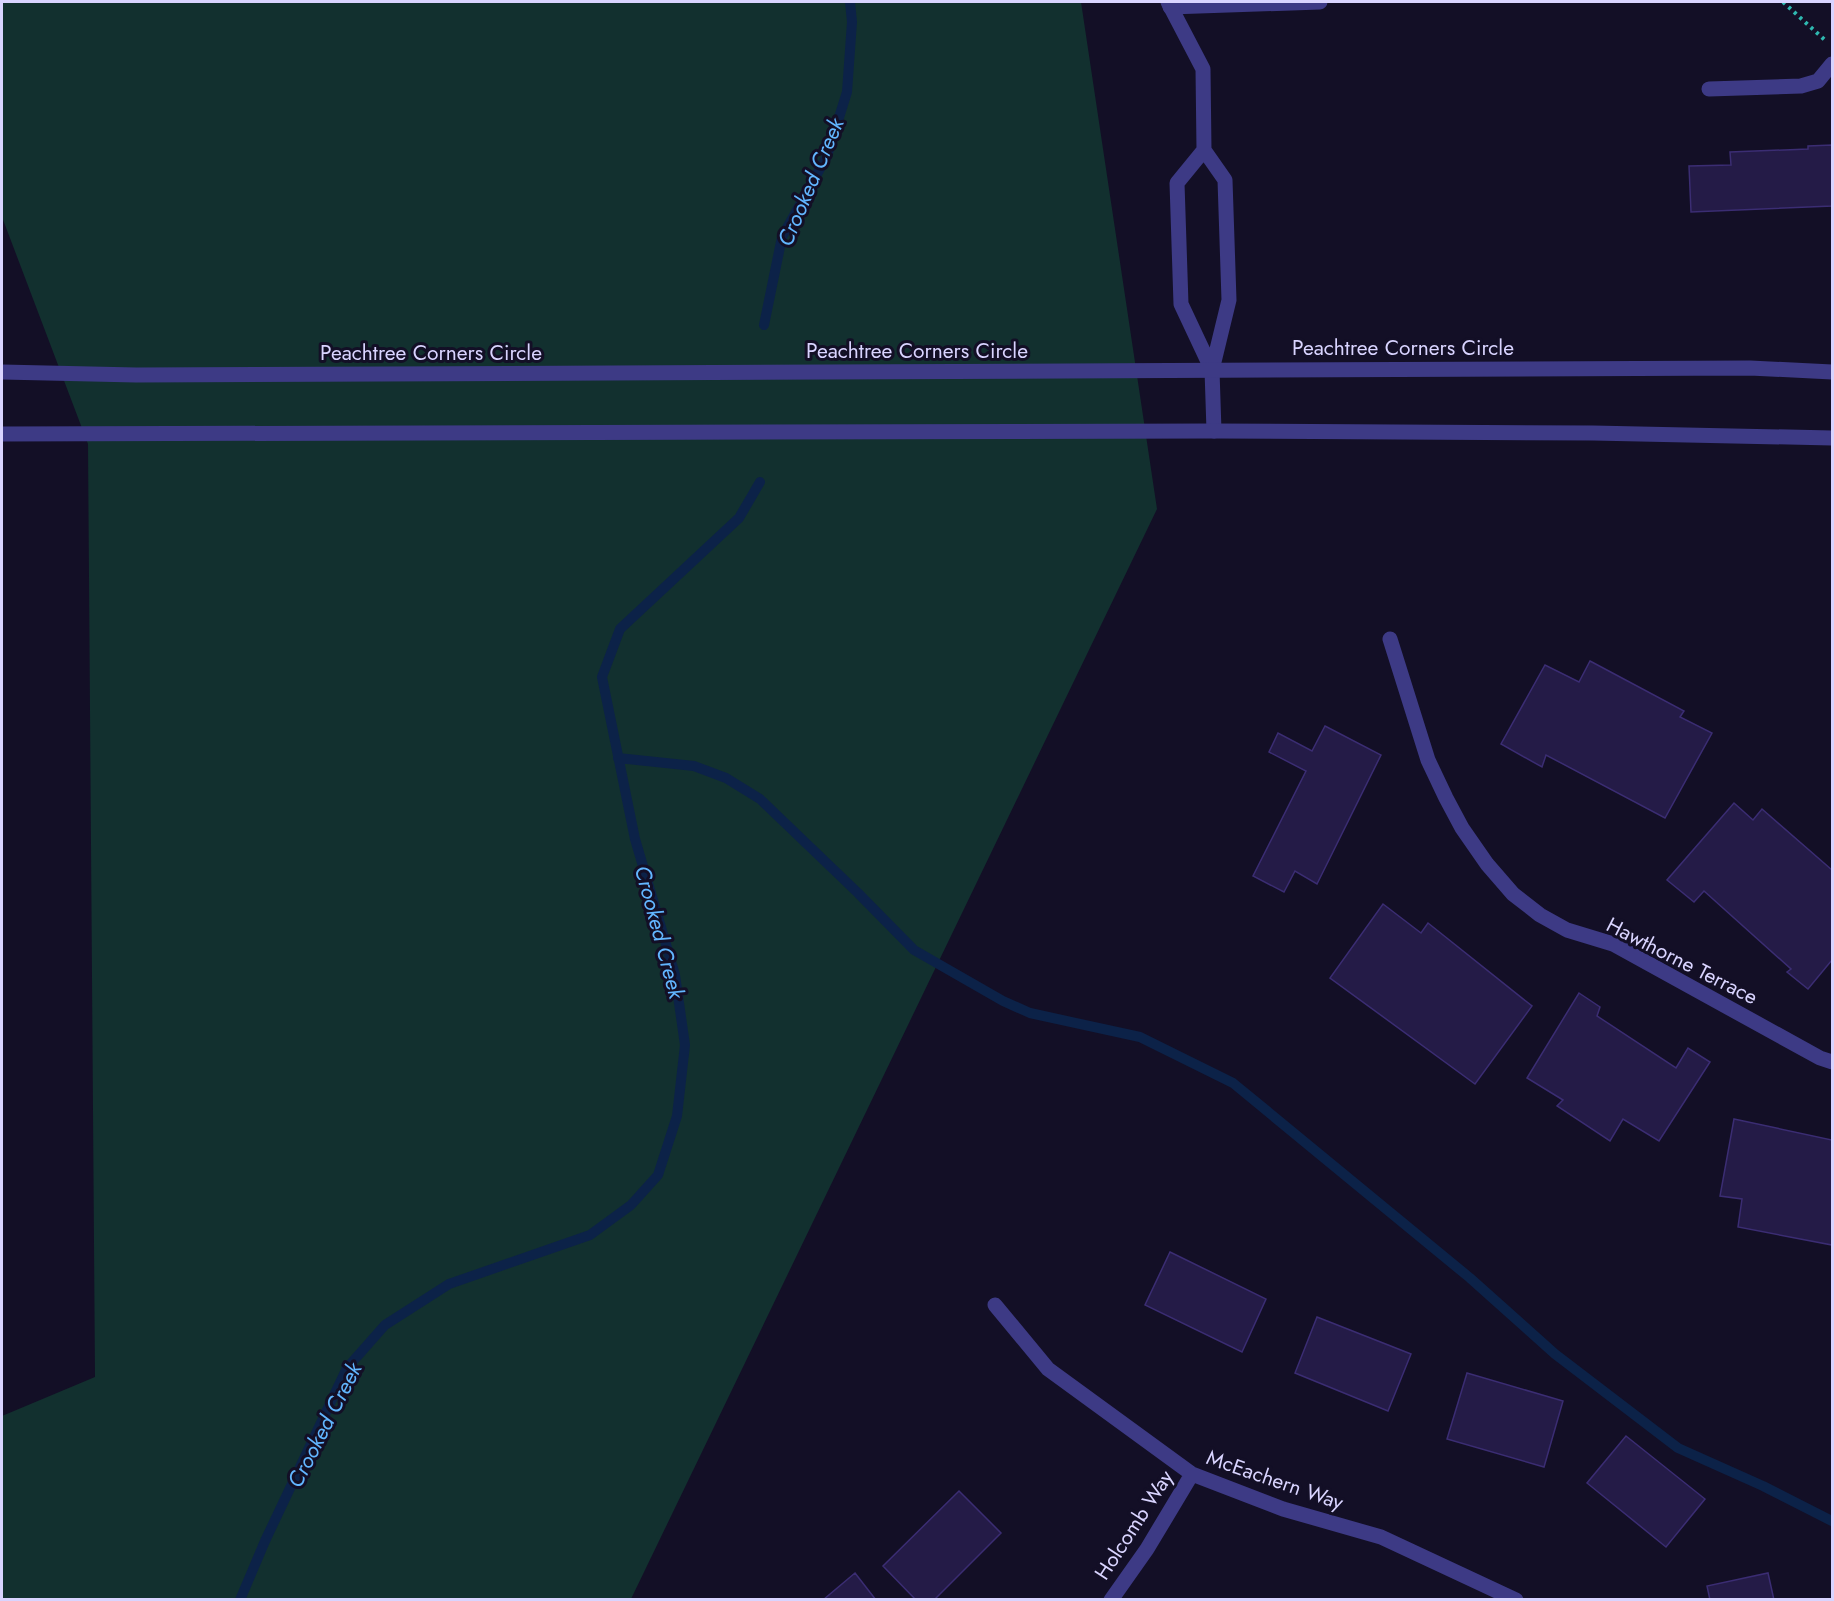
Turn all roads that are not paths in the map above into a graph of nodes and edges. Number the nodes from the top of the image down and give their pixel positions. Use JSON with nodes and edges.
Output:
{"nodes":[{"id":1,"x":1320,"y":2,"type":"edge"},
{"id":2,"x":1169,"y":4,"type":"edge"},
{"id":3,"x":1833,"y":64,"type":"edge"},
{"id":4,"x":1709,"y":89,"type":"dead end"},
{"id":5,"x":1204,"y":150,"type":"junction"},
{"id":6,"x":1212,"y":370,"type":"junction"},
{"id":7,"x":2,"y":372,"type":"edge"},
{"id":8,"x":1833,"y":372,"type":"edge"},
{"id":9,"x":1214,"y":431,"type":"junction"},
{"id":10,"x":2,"y":435,"type":"edge"},
{"id":11,"x":1833,"y":438,"type":"edge"},
{"id":12,"x":1390,"y":639,"type":"dead end"},
{"id":13,"x":1833,"y":1062,"type":"edge"},
{"id":14,"x":995,"y":1305,"type":"dead end"},
{"id":15,"x":1192,"y":1474,"type":"junction"},
{"id":16,"x":1111,"y":1599,"type":"edge"},
{"id":17,"x":1516,"y":1599,"type":"edge"}],
"edges":[{"from":1,"to":2,"type":"street"},
{"from":2,"to":5,"type":"street"},
{"from":3,"to":4,"type":"street"},
{"from":5,"to":6,"type":"street"},
{"from":5,"to":6,"type":"street"},
{"from":6,"to":7,"type":"street","name":"Peachtree Corners Circle"},
{"from":6,"to":8,"type":"street","name":"Peachtree Corners Circle"},
{"from":6,"to":9,"type":"street"},
{"from":9,"to":10,"type":"street"},
{"from":9,"to":11,"type":"street"},
{"from":12,"to":13,"type":"street","name":"Hawthorne Terrace"},
{"from":14,"to":15,"type":"street","name":"McEachern Way"},
{"from":15,"to":16,"type":"street","name":"Holcomb Way"},
{"from":15,"to":17,"type":"street","name":"McEachern Way"}]}
